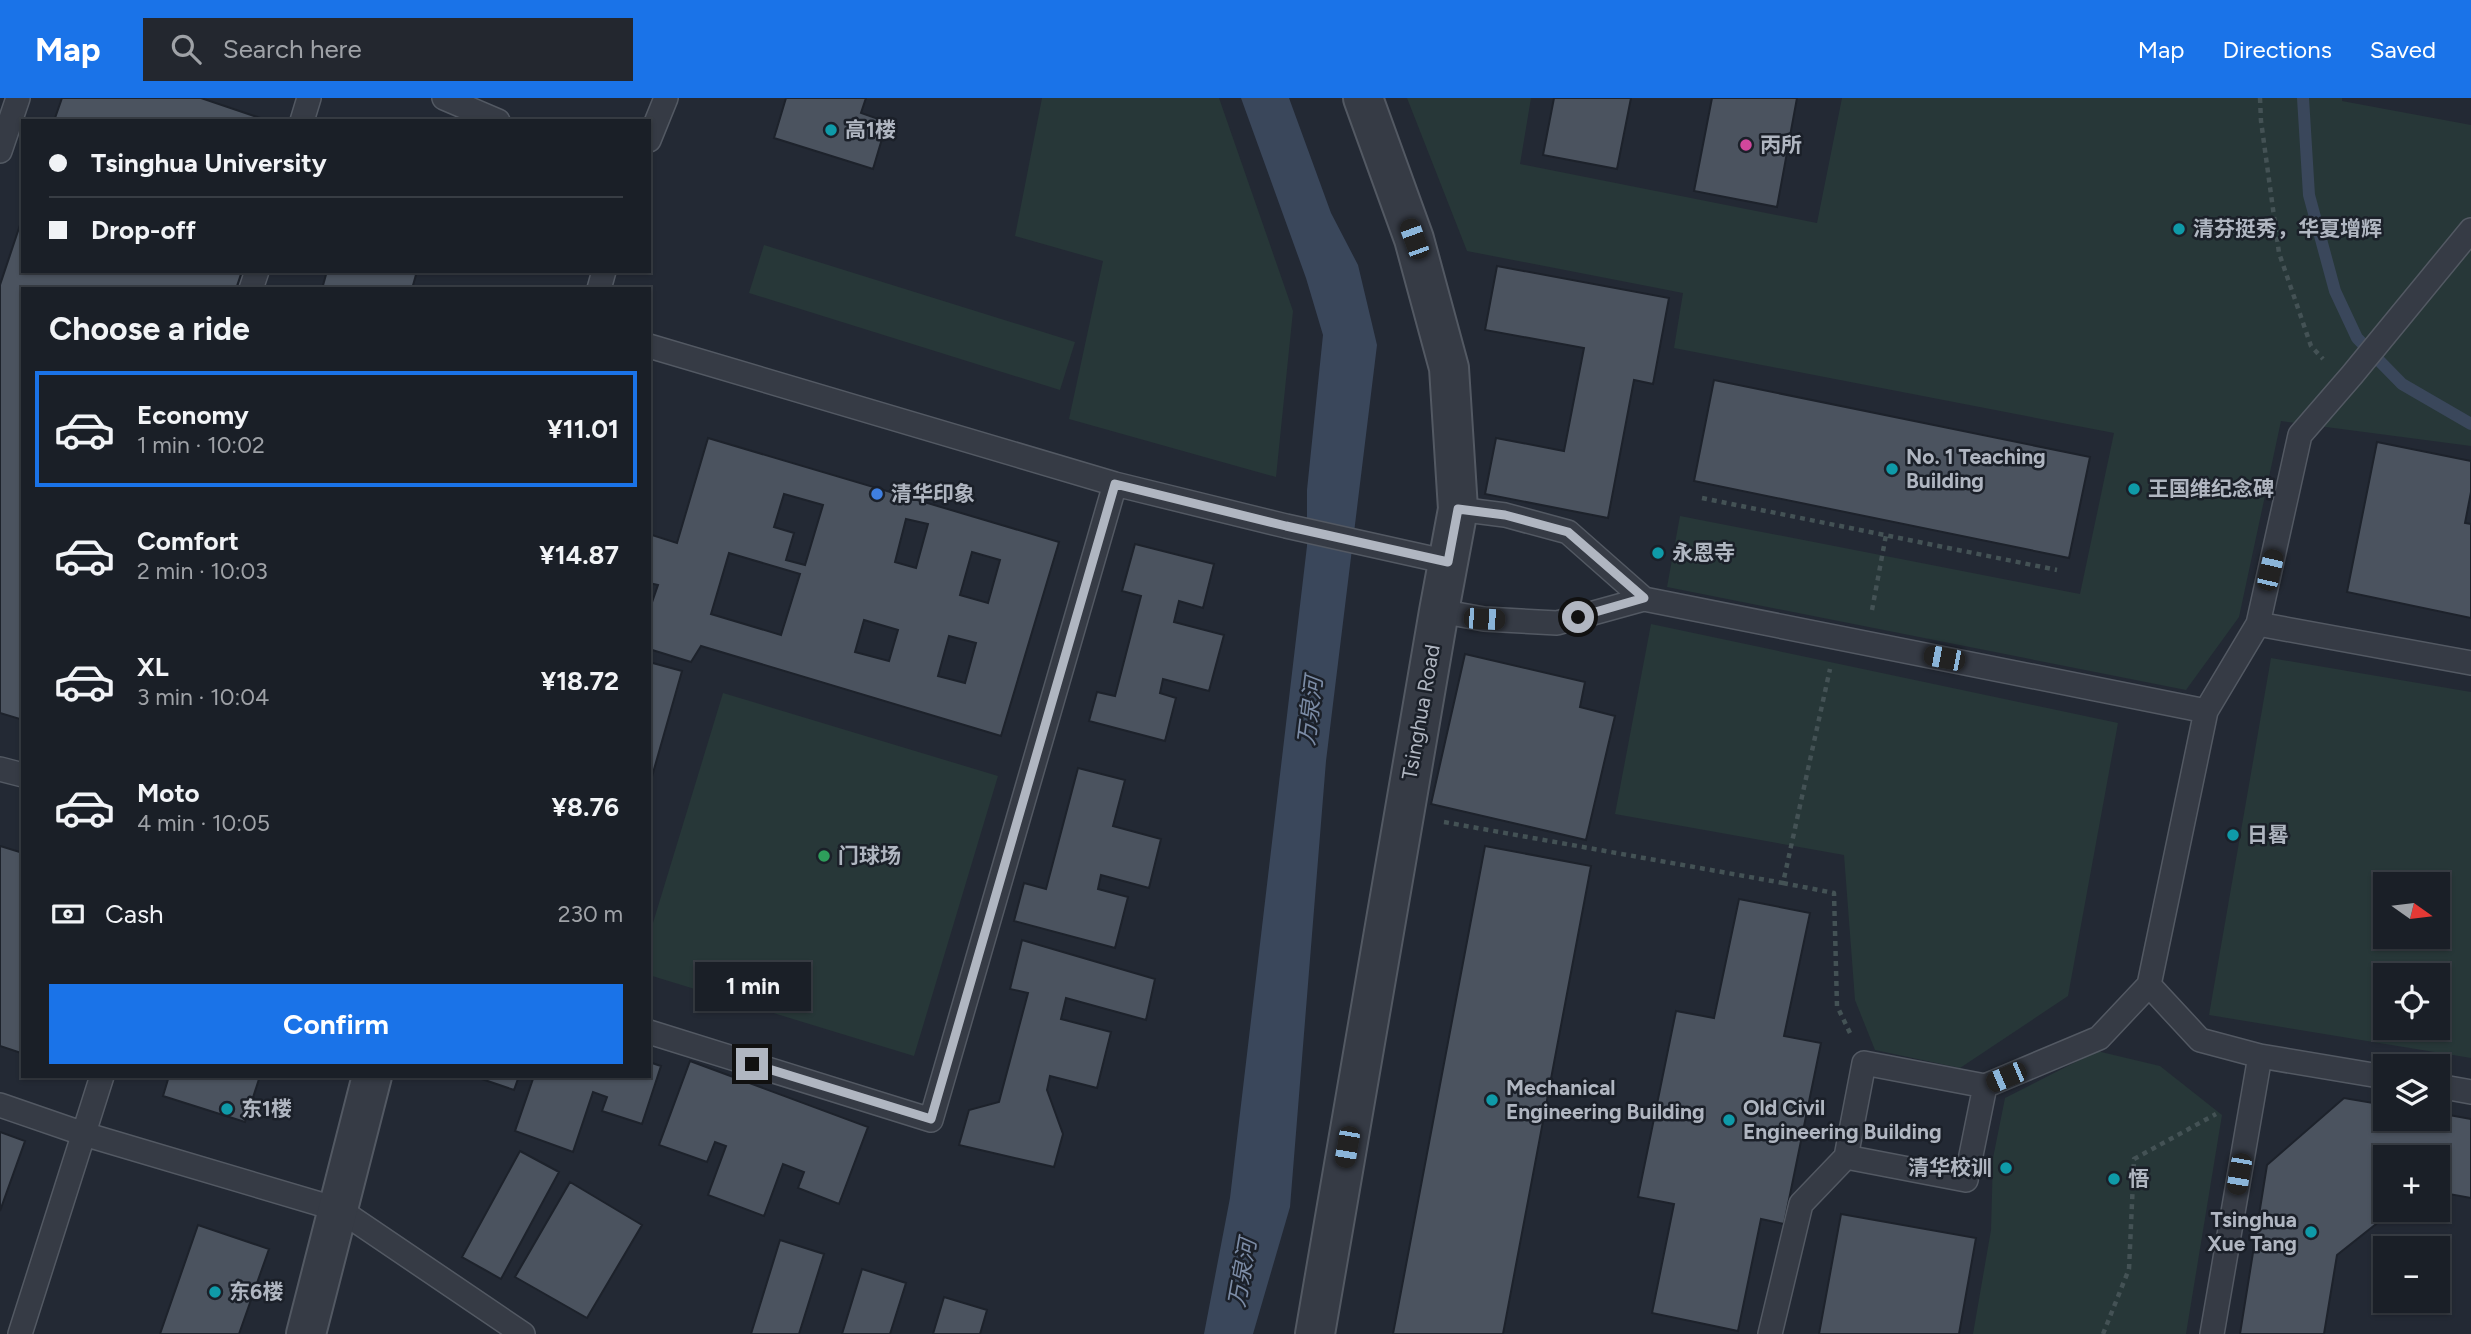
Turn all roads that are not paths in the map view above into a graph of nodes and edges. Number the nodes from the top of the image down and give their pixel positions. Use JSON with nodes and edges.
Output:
{"nodes":[{"id":1,"x":18,"y":98,"type":"edge"},
{"id":2,"x":309,"y":98,"type":"edge"},
{"id":3,"x":444,"y":98,"type":"edge"},
{"id":4,"x":666,"y":98,"type":"edge"},
{"id":5,"x":1363,"y":98,"type":"edge"},
{"id":6,"x":303,"y":119,"type":"edge"},
{"id":7,"x":493,"y":119,"type":"edge"},
{"id":8,"x":651,"y":135,"type":"edge"},
{"id":9,"x":0,"y":151,"type":"edge"},
{"id":10,"x":2471,"y":230,"type":"edge"},
{"id":11,"x":651,"y":347,"type":"edge"},
{"id":12,"x":1115,"y":484,"type":"junction"},
{"id":13,"x":1458,"y":509,"type":"junction"},
{"id":14,"x":1448,"y":562,"type":"junction"},
{"id":15,"x":1644,"y":598,"type":"junction"},
{"id":16,"x":1439,"y":611,"type":"junction"},
{"id":17,"x":2258,"y":624,"type":"junction"},
{"id":18,"x":2471,"y":663,"type":"edge"},
{"id":19,"x":2206,"y":711,"type":"junction"},
{"id":20,"x":0,"y":769,"type":"edge"},
{"id":21,"x":21,"y":774,"type":"edge"},
{"id":22,"x":2149,"y":985,"type":"junction"},
{"id":23,"x":651,"y":1033,"type":"edge"},
{"id":24,"x":2260,"y":1056,"type":"junction"},
{"id":25,"x":2373,"y":1075,"type":"edge"},
{"id":26,"x":101,"y":1078,"type":"edge"},
{"id":27,"x":372,"y":1078,"type":"edge"},
{"id":28,"x":1986,"y":1086,"type":"junction"},
{"id":29,"x":2450,"y":1088,"type":"edge"},
{"id":30,"x":2471,"y":1092,"type":"edge"},
{"id":31,"x":0,"y":1105,"type":"edge"},
{"id":32,"x":84,"y":1134,"type":"junction"},
{"id":33,"x":1846,"y":1157,"type":"junction"},
{"id":34,"x":340,"y":1210,"type":"junction"},
{"id":35,"x":20,"y":1334,"type":"edge"},
{"id":36,"x":306,"y":1334,"type":"edge"},
{"id":37,"x":523,"y":1334,"type":"edge"},
{"id":38,"x":1315,"y":1334,"type":"edge"},
{"id":39,"x":1770,"y":1334,"type":"edge"},
{"id":40,"x":2212,"y":1334,"type":"edge"}],
"edges":[{"from":1,"to":9,"type":"lane"},
{"from":2,"to":6,"type":"lane"},
{"from":3,"to":7,"type":"lane"},
{"from":4,"to":8,"type":"lane"},
{"from":5,"to":13,"type":"street","name":"Tsinghua Road"},
{"from":10,"to":17,"type":"lane"},
{"from":11,"to":12,"type":"lane"},
{"from":12,"to":14,"type":"lane"},
{"from":12,"to":23,"type":"lane"},
{"from":13,"to":14,"type":"street","name":"Tsinghua Road"},
{"from":13,"to":15,"type":"lane"},
{"from":14,"to":16,"type":"street","name":"Tsinghua Road"},
{"from":15,"to":16,"type":"lane"},
{"from":15,"to":19,"type":"lane"},
{"from":16,"to":38,"type":"street","name":"Tsinghua Road"},
{"from":17,"to":18,"type":"lane"},
{"from":17,"to":19,"type":"lane"},
{"from":19,"to":22,"type":"lane"},
{"from":20,"to":21,"type":"lane"},
{"from":22,"to":24,"type":"lane"},
{"from":22,"to":28,"type":"lane"},
{"from":24,"to":25,"type":"lane"},
{"from":24,"to":40,"type":"lane"},
{"from":26,"to":32,"type":"lane"},
{"from":27,"to":34,"type":"street"},
{"from":28,"to":33,"type":"lane"},
{"from":28,"to":33,"type":"lane"},
{"from":29,"to":30,"type":"lane"},
{"from":31,"to":32,"type":"lane"},
{"from":32,"to":34,"type":"lane"},
{"from":32,"to":35,"type":"lane"},
{"from":33,"to":39,"type":"lane"},
{"from":34,"to":36,"type":"street"},
{"from":34,"to":37,"type":"lane"}]}
